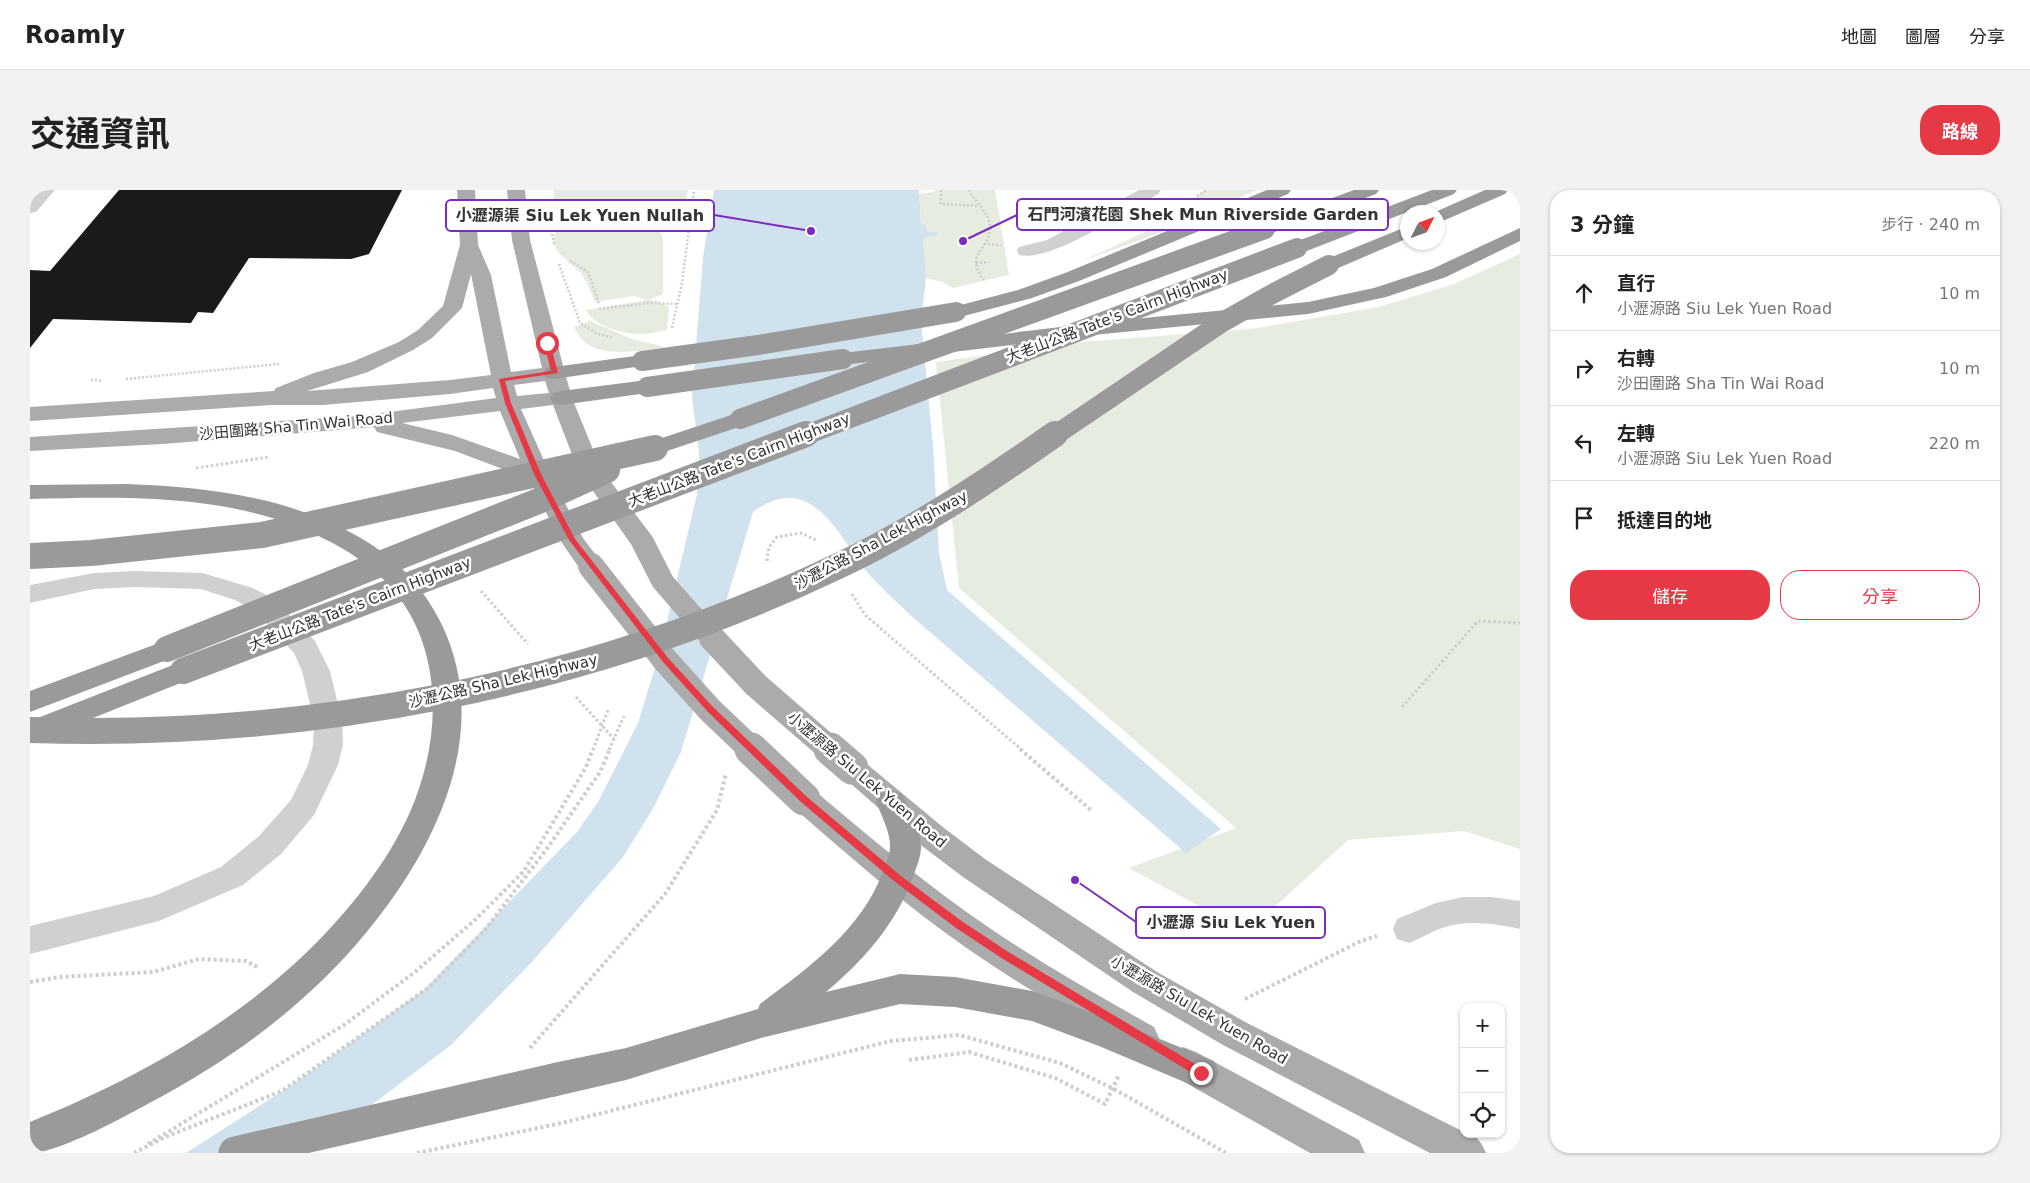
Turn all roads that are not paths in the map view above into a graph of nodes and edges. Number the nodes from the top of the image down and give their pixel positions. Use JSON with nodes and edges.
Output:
{"nodes":[{"id":1,"x":46,"y":190,"type":"edge"},
{"id":2,"x":466,"y":190,"type":"edge"},
{"id":3,"x":516,"y":190,"type":"edge"},
{"id":4,"x":1152,"y":190,"type":"edge"},
{"id":5,"x":1282,"y":190,"type":"edge"},
{"id":6,"x":1370,"y":190,"type":"edge"},
{"id":7,"x":1448,"y":190,"type":"edge"},
{"id":8,"x":1499,"y":190,"type":"edge"},
{"id":9,"x":30,"y":208,"type":"edge"},
{"id":10,"x":1445,"y":215,"type":"edge"},
{"id":11,"x":1400,"y":234,"type":"edge"},
{"id":12,"x":1520,"y":234,"type":"edge"},
{"id":13,"x":469,"y":246,"type":"junction"},
{"id":14,"x":1026,"y":251,"type":"dead end"},
{"id":15,"x":554,"y":373,"type":"junction"},
{"id":16,"x":502,"y":380,"type":"junction"},
{"id":17,"x":271,"y":398,"type":"junction"},
{"id":18,"x":561,"y":398,"type":"junction"},
{"id":19,"x":508,"y":403,"type":"junction"},
{"id":20,"x":30,"y":414,"type":"edge"},
{"id":21,"x":359,"y":423,"type":"junction"},
{"id":22,"x":30,"y":444,"type":"edge"},
{"id":23,"x":655,"y":448,"type":"junction"},
{"id":24,"x":538,"y":474,"type":"junction"},
{"id":25,"x":30,"y":492,"type":"edge"},
{"id":26,"x":30,"y":556,"type":"edge"},
{"id":27,"x":30,"y":594,"type":"edge"},
{"id":28,"x":30,"y":702,"type":"edge"},
{"id":29,"x":30,"y":731,"type":"edge"},
{"id":30,"x":891,"y":802,"type":"junction"},
{"id":31,"x":898,"y":878,"type":"junction"},
{"id":32,"x":1520,"y":915,"type":"edge"},
{"id":33,"x":1409,"y":929,"type":"road end"},
{"id":34,"x":30,"y":940,"type":"edge"},
{"id":35,"x":761,"y":1023,"type":"junction"},
{"id":36,"x":1201,"y":1073,"type":"junction"},
{"id":37,"x":30,"y":1140,"type":"edge"},
{"id":38,"x":235,"y":1153,"type":"edge"},
{"id":39,"x":1346,"y":1153,"type":"edge"},
{"id":40,"x":1467,"y":1153,"type":"edge"}],
"edges":[{"from":1,"to":9,"type":"street"},
{"from":2,"to":13,"type":"main road"},
{"from":3,"to":15,"type":"main road","name":"小瀝源路 Siu Lek Yuen Road"},
{"from":4,"to":14,"type":"street"},
{"from":5,"to":15,"type":"highway","bridge":true},
{"from":6,"to":23,"type":"highway","name":"大老山公路 Tate's Cairn Highway","bridge":true},
{"from":7,"to":29,"type":"highway","name":"大老山公路 Tate's Cairn Highway","bridge":true},
{"from":8,"to":10,"type":"highway"},
{"from":11,"to":29,"type":"highway","name":"沙瀝公路 Sha Lek Highway","bridge":true},
{"from":12,"to":18,"type":"highway","bridge":true},
{"from":13,"to":16,"type":"main road"},
{"from":13,"to":17,"type":"main road"},
{"from":15,"to":16,"type":"main road","name":"沙田圍路 Sha Tin Wai Road"},
{"from":15,"to":18,"type":"main road","name":"小瀝源路 Siu Lek Yuen Road"},
{"from":16,"to":17,"type":"main road","name":"沙田圍路 Sha Tin Wai Road"},
{"from":16,"to":19,"type":"main road"},
{"from":17,"to":20,"type":"main road","name":"沙田圍路 Sha Tin Wai Road"},
{"from":18,"to":19,"type":"main road","name":"沙田圍路 Sha Tin Wai Road"},
{"from":18,"to":30,"type":"main road","name":"小瀝源路 Siu Lek Yuen Road","bridge":true},
{"from":19,"to":21,"type":"main road","name":"沙田圍路 Sha Tin Wai Road"},
{"from":19,"to":24,"type":"main road"},
{"from":21,"to":22,"type":"main road","name":"沙田圍路 Sha Tin Wai Road"},
{"from":21,"to":24,"type":"main road"},
{"from":23,"to":26,"type":"highway","bridge":true},
{"from":23,"to":28,"type":"highway","name":"大老山公路 Tate's Cairn Highway","bridge":true},
{"from":24,"to":31,"type":"main road","bridge":true},
{"from":25,"to":37,"type":"highway"},
{"from":27,"to":34,"type":"street"},
{"from":30,"to":31,"type":"highway"},
{"from":30,"to":40,"type":"main road","name":"小瀝源路 Siu Lek Yuen Road"},
{"from":31,"to":35,"type":"highway"},
{"from":31,"to":36,"type":"main road"},
{"from":32,"to":33,"type":"street"},
{"from":35,"to":36,"type":"highway"},
{"from":35,"to":38,"type":"highway","bridge":true},
{"from":36,"to":39,"type":"main road"}]}
